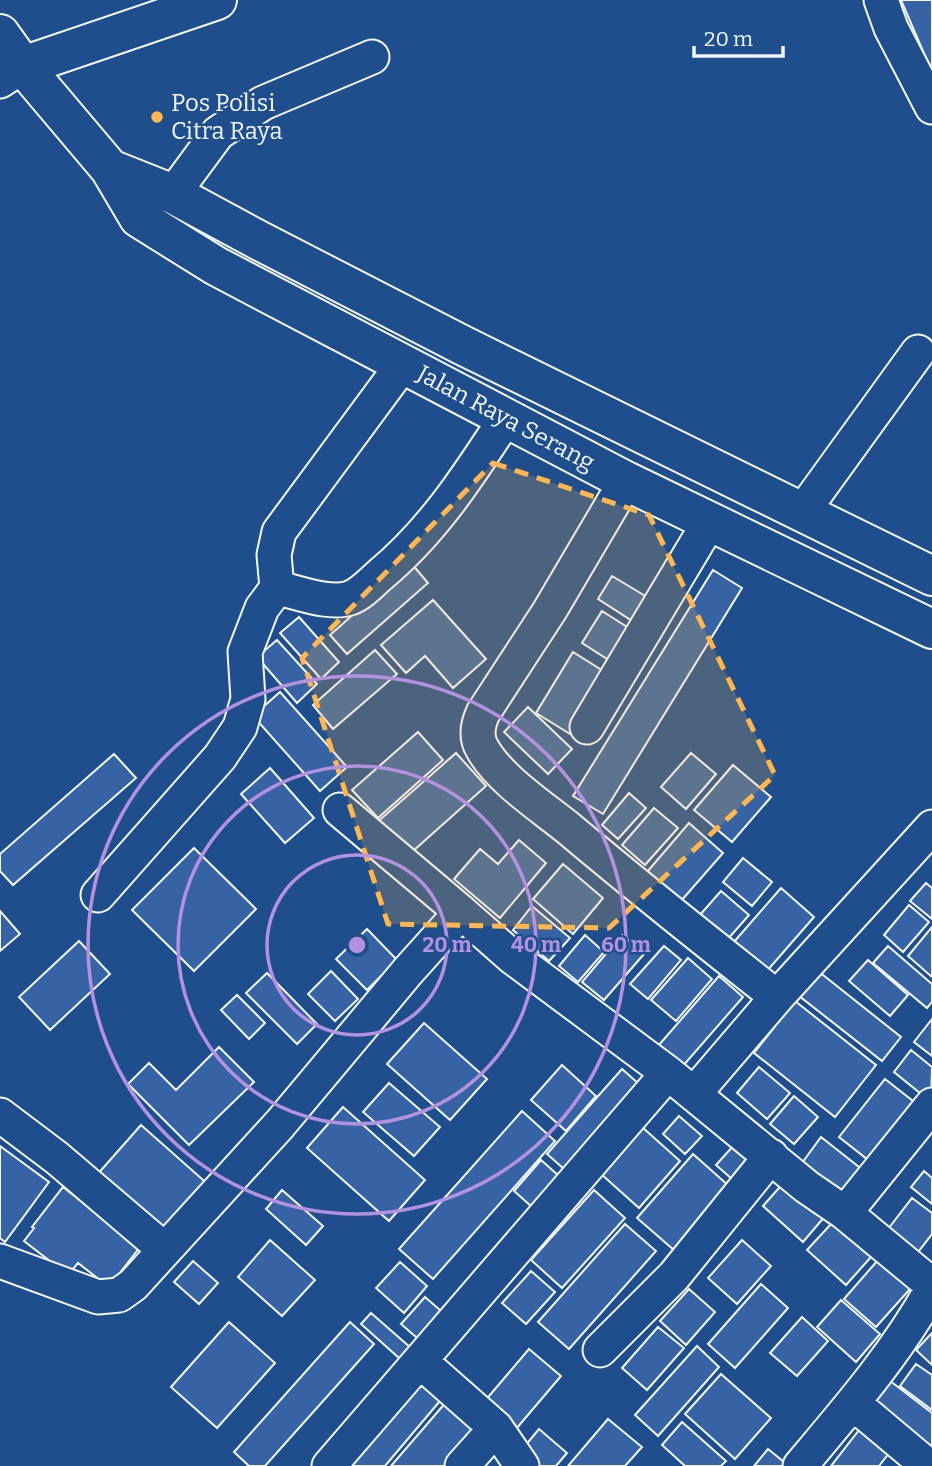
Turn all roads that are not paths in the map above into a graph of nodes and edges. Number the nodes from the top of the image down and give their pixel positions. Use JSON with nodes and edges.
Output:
{"nodes":[{"id":1,"x":217,"y":0,"type":"edge"},
{"id":2,"x":881,"y":0,"type":"edge"},
{"id":3,"x":0,"y":34,"type":"edge"},
{"id":4,"x":372,"y":57,"type":"dead end"},
{"id":5,"x":11,"y":74,"type":"edge"},
{"id":6,"x":932,"y":107,"type":"edge"},
{"id":7,"x":110,"y":169,"type":"junction"},
{"id":8,"x":173,"y":194,"type":"junction"},
{"id":9,"x":918,"y":352,"type":"dead end"},
{"id":10,"x":403,"y":364,"type":"junction"},
{"id":11,"x":506,"y":418,"type":"junction"},
{"id":12,"x":625,"y":481,"type":"junction"},
{"id":13,"x":803,"y":511,"type":"junction"},
{"id":14,"x":710,"y":521,"type":"junction"},
{"id":15,"x":932,"y":576,"type":"edge"},
{"id":16,"x":277,"y":588,"type":"junction"},
{"id":17,"x":932,"y":629,"type":"edge"},
{"id":18,"x":587,"y":727,"type":"dead end"},
{"id":19,"x":340,"y":810,"type":"dead end"},
{"id":20,"x":932,"y":827,"type":"edge"},
{"id":21,"x":97,"y":895,"type":"dead end"},
{"id":22,"x":461,"y":912,"type":"junction"},
{"id":23,"x":777,"y":998,"type":"junction"},
{"id":24,"x":668,"y":1073,"type":"junction"},
{"id":25,"x":694,"y":1094,"type":"junction"},
{"id":26,"x":932,"y":1105,"type":"edge"},
{"id":27,"x":0,"y":1115,"type":"edge"},
{"id":28,"x":771,"y":1156,"type":"junction"},
{"id":29,"x":845,"y":1213,"type":"junction"},
{"id":30,"x":165,"y":1250,"type":"junction"},
{"id":31,"x":0,"y":1261,"type":"edge"},
{"id":32,"x":932,"y":1287,"type":"edge"},
{"id":33,"x":600,"y":1350,"type":"dead end"},
{"id":34,"x":420,"y":1361,"type":"junction"},
{"id":35,"x":853,"y":1404,"type":"junction"},
{"id":36,"x":496,"y":1428,"type":"junction"},
{"id":37,"x":329,"y":1466,"type":"edge"},
{"id":38,"x":462,"y":1466,"type":"edge"},
{"id":39,"x":522,"y":1466,"type":"edge"},
{"id":40,"x":800,"y":1466,"type":"edge"},
{"id":41,"x":928,"y":1466,"type":"edge"}],
"edges":[{"from":1,"to":5,"type":"main road"},
{"from":2,"to":6,"type":"street"},
{"from":3,"to":5,"type":"main road","name":"Jalan Raya Serang"},
{"from":4,"to":8,"type":"street"},
{"from":5,"to":7,"type":"main road","name":"Jalan Raya Serang"},
{"from":7,"to":8,"type":"main road","name":"Jalan Raya Serang"},
{"from":7,"to":10,"type":"main road","name":"Jalan Raya Serang"},
{"from":8,"to":13,"type":"main road","name":"Jalan Raya Serang"},
{"from":9,"to":13,"type":"street"},
{"from":10,"to":11,"type":"main road","name":"Jalan Raya Serang"},
{"from":10,"to":16,"type":"street"},
{"from":11,"to":12,"type":"main road","name":"Jalan Raya Serang"},
{"from":11,"to":16,"type":"street"},
{"from":12,"to":14,"type":"main road","name":"Jalan Raya Serang"},
{"from":12,"to":23,"type":"street"},
{"from":13,"to":15,"type":"main road","name":"Jalan Raya Serang"},
{"from":14,"to":17,"type":"main road","name":"Jalan Raya Serang"},
{"from":14,"to":18,"type":"street"},
{"from":16,"to":21,"type":"street"},
{"from":19,"to":22,"type":"street"},
{"from":20,"to":23,"type":"street"},
{"from":22,"to":24,"type":"street"},
{"from":22,"to":30,"type":"street"},
{"from":23,"to":25,"type":"street"},
{"from":24,"to":25,"type":"street"},
{"from":24,"to":34,"type":"street"},
{"from":25,"to":28,"type":"street"},
{"from":26,"to":29,"type":"street"},
{"from":27,"to":30,"type":"street"},
{"from":28,"to":29,"type":"street"},
{"from":28,"to":33,"type":"street"},
{"from":29,"to":32,"type":"street"},
{"from":30,"to":31,"type":"street"},
{"from":32,"to":35,"type":"street"},
{"from":34,"to":36,"type":"street"},
{"from":34,"to":37,"type":"street"},
{"from":35,"to":40,"type":"street"},
{"from":35,"to":41,"type":"street"},
{"from":36,"to":38,"type":"street"},
{"from":36,"to":39,"type":"street"}]}
